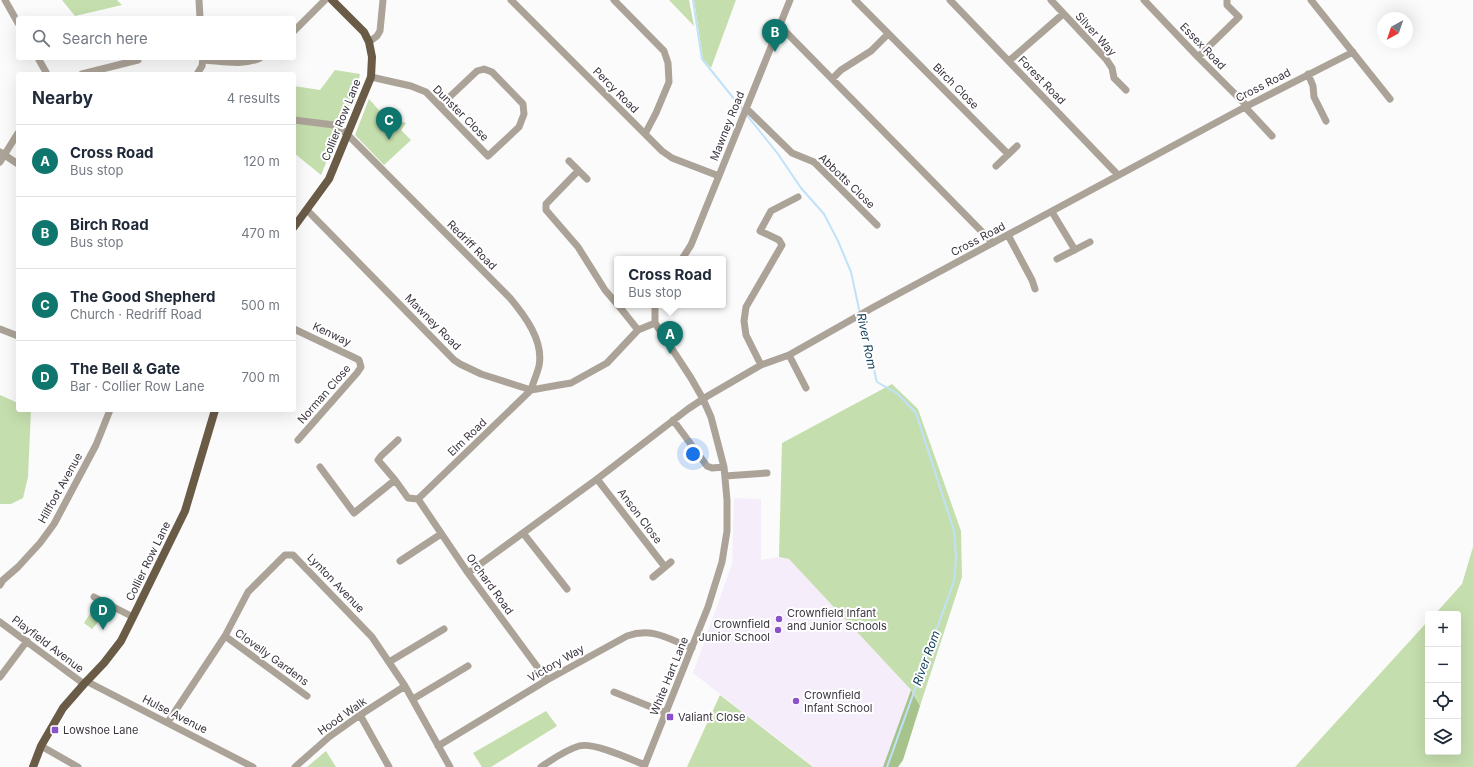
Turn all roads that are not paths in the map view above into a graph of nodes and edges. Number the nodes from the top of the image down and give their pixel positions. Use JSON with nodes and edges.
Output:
{"nodes":[{"id":1,"x":5,"y":0,"type":"edge"},
{"id":2,"x":199,"y":0,"type":"edge"},
{"id":3,"x":326,"y":0,"type":"edge"},
{"id":4,"x":332,"y":0,"type":"edge"},
{"id":5,"x":383,"y":0,"type":"edge"},
{"id":6,"x":511,"y":0,"type":"edge"},
{"id":7,"x":614,"y":0,"type":"edge"},
{"id":8,"x":790,"y":0,"type":"edge"},
{"id":9,"x":854,"y":0,"type":"edge"},
{"id":10,"x":950,"y":0,"type":"edge"},
{"id":11,"x":1051,"y":0,"type":"edge"},
{"id":12,"x":1144,"y":0,"type":"edge"},
{"id":13,"x":1227,"y":0,"type":"edge"},
{"id":14,"x":1311,"y":0,"type":"edge"},
{"id":15,"x":1063,"y":14,"type":"junction"},
{"id":16,"x":200,"y":16,"type":"edge"},
{"id":17,"x":16,"y":19,"type":"edge"},
{"id":18,"x":780,"y":26,"type":"junction"},
{"id":19,"x":296,"y":29,"type":"edge"},
{"id":20,"x":888,"y":34,"type":"junction"},
{"id":21,"x":369,"y":42,"type":"junction"},
{"id":22,"x":1353,"y":52,"type":"junction"},
{"id":23,"x":1198,"y":57,"type":"junction"},
{"id":24,"x":39,"y":60,"type":"edge"},
{"id":25,"x":136,"y":60,"type":"edge"},
{"id":26,"x":204,"y":60,"type":"edge"},
{"id":27,"x":216,"y":60,"type":"edge"},
{"id":28,"x":255,"y":60,"type":"edge"},
{"id":29,"x":1009,"y":61,"type":"junction"},
{"id":30,"x":46,"y":72,"type":"edge"},
{"id":31,"x":90,"y":72,"type":"edge"},
{"id":32,"x":198,"y":72,"type":"edge"},
{"id":33,"x":1308,"y":74,"type":"junction"},
{"id":34,"x":371,"y":77,"type":"junction"},
{"id":35,"x":832,"y":79,"type":"junction"},
{"id":36,"x":1126,"y":90,"type":"dead end"},
{"id":37,"x":1390,"y":99,"type":"dead end"},
{"id":38,"x":440,"y":106,"type":"junction"},
{"id":39,"x":1246,"y":106,"type":"junction"},
{"id":40,"x":744,"y":113,"type":"junction"},
{"id":41,"x":296,"y":120,"type":"edge"},
{"id":42,"x":1326,"y":121,"type":"dead end"},
{"id":43,"x":347,"y":134,"type":"junction"},
{"id":44,"x":644,"y":134,"type":"junction"},
{"id":45,"x":16,"y":136,"type":"edge"},
{"id":46,"x":1272,"y":136,"type":"dead end"},
{"id":47,"x":1017,"y":146,"type":"dead end"},
{"id":48,"x":2,"y":154,"type":"edge"},
{"id":49,"x":1008,"y":154,"type":"junction"},
{"id":50,"x":569,"y":161,"type":"dead end"},
{"id":51,"x":0,"y":162,"type":"edge"},
{"id":52,"x":16,"y":163,"type":"edge"},
{"id":53,"x":996,"y":166,"type":"dead end"},
{"id":54,"x":578,"y":171,"type":"junction"},
{"id":55,"x":1118,"y":175,"type":"junction"},
{"id":56,"x":719,"y":176,"type":"junction"},
{"id":57,"x":587,"y":179,"type":"dead end"},
{"id":58,"x":798,"y":197,"type":"dead end"},
{"id":59,"x":307,"y":210,"type":"junction"},
{"id":60,"x":1052,"y":212,"type":"junction"},
{"id":61,"x":296,"y":221,"type":"edge"},
{"id":62,"x":877,"y":225,"type":"dead end"},
{"id":63,"x":1008,"y":235,"type":"junction"},
{"id":64,"x":1090,"y":242,"type":"dead end"},
{"id":65,"x":993,"y":243,"type":"junction"},
{"id":66,"x":1075,"y":250,"type":"junction"},
{"id":67,"x":684,"y":256,"type":"edge"},
{"id":68,"x":1057,"y":259,"type":"dead end"},
{"id":69,"x":1035,"y":289,"type":"dead end"},
{"id":70,"x":614,"y":301,"type":"edge"},
{"id":71,"x":620,"y":308,"type":"edge"},
{"id":72,"x":655,"y":308,"type":"edge"},
{"id":73,"x":655,"y":323,"type":"junction"},
{"id":74,"x":0,"y":329,"type":"edge"},
{"id":75,"x":296,"y":330,"type":"edge"},
{"id":76,"x":638,"y":330,"type":"junction"},
{"id":77,"x":16,"y":335,"type":"edge"},
{"id":78,"x":789,"y":355,"type":"junction"},
{"id":79,"x":360,"y":360,"type":"joint"},
{"id":80,"x":762,"y":365,"type":"junction"},
{"id":81,"x":806,"y":388,"type":"dead end"},
{"id":82,"x":531,"y":390,"type":"junction"},
{"id":83,"x":703,"y":399,"type":"junction"},
{"id":84,"x":109,"y":412,"type":"edge"},
{"id":85,"x":214,"y":412,"type":"edge"},
{"id":86,"x":674,"y":420,"type":"junction"},
{"id":87,"x":298,"y":440,"type":"dead end"},
{"id":88,"x":398,"y":440,"type":"dead end"},
{"id":89,"x":320,"y":467,"type":"dead end"},
{"id":90,"x":724,"y":467,"type":"junction"},
{"id":91,"x":767,"y":473,"type":"dead end"},
{"id":92,"x":725,"y":476,"type":"junction"},
{"id":93,"x":597,"y":479,"type":"junction"},
{"id":94,"x":395,"y":480,"type":"junction"},
{"id":95,"x":418,"y":499,"type":"junction"},
{"id":96,"x":524,"y":533,"type":"junction"},
{"id":97,"x":441,"y":534,"type":"junction"},
{"id":98,"x":400,"y":561,"type":"dead end"},
{"id":99,"x":671,"y":562,"type":"dead end"},
{"id":100,"x":665,"y":568,"type":"junction"},
{"id":101,"x":468,"y":573,"type":"junction"},
{"id":102,"x":653,"y":577,"type":"dead end"},
{"id":103,"x":0,"y":585,"type":"edge"},
{"id":104,"x":567,"y":589,"type":"dead end"},
{"id":105,"x":94,"y":597,"type":"dead end"},
{"id":106,"x":133,"y":617,"type":"junction"},
{"id":107,"x":0,"y":622,"type":"edge"},
{"id":108,"x":444,"y":629,"type":"dead end"},
{"id":109,"x":225,"y":636,"type":"junction"},
{"id":110,"x":27,"y":642,"type":"junction"},
{"id":111,"x":692,"y":648,"type":"junction"},
{"id":112,"x":389,"y":662,"type":"junction"},
{"id":113,"x":468,"y":666,"type":"dead end"},
{"id":114,"x":0,"y":677,"type":"edge"},
{"id":115,"x":547,"y":680,"type":"junction"},
{"id":116,"x":85,"y":683,"type":"junction"},
{"id":117,"x":406,"y":686,"type":"junction"},
{"id":118,"x":614,"y":692,"type":"dead end"},
{"id":119,"x":307,"y":696,"type":"dead end"},
{"id":120,"x":412,"y":699,"type":"junction"},
{"id":121,"x":666,"y":713,"type":"junction"},
{"id":122,"x":360,"y":715,"type":"junction"},
{"id":123,"x":168,"y":722,"type":"junction"},
{"id":124,"x":41,"y":746,"type":"junction"},
{"id":125,"x":438,"y":746,"type":"junction"},
{"id":126,"x":644,"y":766,"type":"edge"},
{"id":127,"x":33,"y":767,"type":"edge"},
{"id":128,"x":78,"y":767,"type":"edge"},
{"id":129,"x":253,"y":767,"type":"edge"},
{"id":130,"x":295,"y":767,"type":"edge"},
{"id":131,"x":389,"y":767,"type":"edge"},
{"id":132,"x":450,"y":767,"type":"edge"},
{"id":133,"x":541,"y":767,"type":"edge"}],
"edges":[{"from":1,"to":17,"type":"street"},
{"from":2,"to":16,"type":"street"},
{"from":3,"to":19,"type":"street"},
{"from":4,"to":21,"type":"main road","name":"Collier Row Lane"},
{"from":5,"to":21,"type":"street"},
{"from":6,"to":44,"type":"street","name":"Percy Road"},
{"from":7,"to":44,"type":"street"},
{"from":8,"to":18,"type":"street","name":"Mawney Road"},
{"from":9,"to":20,"type":"street","name":"Birch Close"},
{"from":10,"to":29,"type":"street","name":"Forest Road"},
{"from":11,"to":15,"type":"street","name":"Silver Way"},
{"from":12,"to":23,"type":"street","name":"Essex Road"},
{"from":13,"to":23,"type":"street"},
{"from":14,"to":22,"type":"street"},
{"from":15,"to":29,"type":"street","name":"Silver Way"},
{"from":15,"to":36,"type":"street","name":"Silver Way"},
{"from":18,"to":35,"type":"street"},
{"from":18,"to":40,"type":"street","name":"Mawney Road"},
{"from":20,"to":35,"type":"street"},
{"from":20,"to":49,"type":"street","name":"Birch Close"},
{"from":21,"to":34,"type":"main road","name":"Collier Row Lane"},
{"from":22,"to":33,"type":"street","name":"Cross Road"},
{"from":22,"to":37,"type":"street"},
{"from":23,"to":39,"type":"street","name":"Essex Road"},
{"from":24,"to":30,"type":"street"},
{"from":25,"to":31,"type":"street"},
{"from":26,"to":32,"type":"street"},
{"from":27,"to":28,"type":"street"},
{"from":29,"to":55,"type":"street","name":"Forest Road"},
{"from":33,"to":39,"type":"street","name":"Cross Road"},
{"from":33,"to":42,"type":"street"},
{"from":34,"to":38,"type":"street","name":"Dunster Close"},
{"from":34,"to":43,"type":"main road","name":"Collier Row Lane"},
{"from":35,"to":65,"type":"street"},
{"from":38,"to":38,"type":"street","name":"Dunster Close"},
{"from":39,"to":46,"type":"street","name":"Essex Road"},
{"from":39,"to":55,"type":"street","name":"Cross Road"},
{"from":40,"to":56,"type":"street","name":"Mawney Road"},
{"from":40,"to":62,"type":"street","name":"Abbotts Close"},
{"from":41,"to":43,"type":"street","name":"Redriff Road"},
{"from":43,"to":59,"type":"main road","name":"Collier Row Lane"},
{"from":43,"to":82,"type":"street","name":"Redriff Road"},
{"from":44,"to":56,"type":"street","name":"Percy Road"},
{"from":45,"to":48,"type":"street"},
{"from":47,"to":49,"type":"street"},
{"from":48,"to":51,"type":"street"},
{"from":48,"to":52,"type":"street"},
{"from":49,"to":53,"type":"street"},
{"from":50,"to":54,"type":"street"},
{"from":54,"to":57,"type":"street"},
{"from":54,"to":70,"type":"street"},
{"from":55,"to":60,"type":"street","name":"Cross Road"},
{"from":56,"to":67,"type":"street","name":"Mawney Road"},
{"from":58,"to":80,"type":"street"},
{"from":59,"to":61,"type":"main road","name":"Collier Row Lane"},
{"from":59,"to":82,"type":"street","name":"Mawney Road"},
{"from":60,"to":63,"type":"street","name":"Cross Road"},
{"from":60,"to":66,"type":"street"},
{"from":63,"to":65,"type":"street","name":"Cross Road"},
{"from":63,"to":69,"type":"street"},
{"from":64,"to":66,"type":"street"},
{"from":65,"to":78,"type":"street","name":"Cross Road"},
{"from":66,"to":68,"type":"street"},
{"from":71,"to":76,"type":"street"},
{"from":72,"to":73,"type":"street"},
{"from":73,"to":76,"type":"street","name":"Mawney Road"},
{"from":73,"to":83,"type":"street","name":"White Hart Lane"},
{"from":74,"to":77,"type":"street"},
{"from":75,"to":79,"type":"street","name":"Kenway"},
{"from":76,"to":82,"type":"street","name":"Mawney Road"},
{"from":78,"to":80,"type":"street","name":"Cross Road"},
{"from":78,"to":81,"type":"street"},
{"from":79,"to":87,"type":"street","name":"Norman Close"},
{"from":80,"to":83,"type":"street","name":"Cross Road"},
{"from":82,"to":95,"type":"street","name":"Elm Road"},
{"from":83,"to":86,"type":"street","name":"Cross Road"},
{"from":83,"to":90,"type":"street","name":"White Hart Lane"},
{"from":84,"to":103,"type":"street","name":"Hillfoot Avenue"},
{"from":85,"to":106,"type":"main road","name":"Collier Row Lane"},
{"from":86,"to":90,"type":"street"},
{"from":86,"to":93,"type":"street","name":"Cross Road"},
{"from":88,"to":94,"type":"street"},
{"from":89,"to":94,"type":"street"},
{"from":90,"to":92,"type":"street","name":"White Hart Lane"},
{"from":91,"to":92,"type":"street"},
{"from":92,"to":111,"type":"street","name":"White Hart Lane"},
{"from":93,"to":96,"type":"street","name":"Cross Road"},
{"from":93,"to":100,"type":"street","name":"Anson Close"},
{"from":94,"to":95,"type":"street"},
{"from":95,"to":97,"type":"street","name":"Orchard Road"},
{"from":96,"to":101,"type":"street","name":"Cross Road"},
{"from":96,"to":104,"type":"street"},
{"from":97,"to":98,"type":"street"},
{"from":97,"to":101,"type":"street","name":"Orchard Road"},
{"from":99,"to":100,"type":"street"},
{"from":100,"to":102,"type":"street"},
{"from":101,"to":115,"type":"street","name":"Orchard Road"},
{"from":105,"to":106,"type":"street"},
{"from":106,"to":116,"type":"main road","name":"Collier Row Lane"},
{"from":107,"to":110,"type":"street","name":"Playfield Avenue"},
{"from":108,"to":112,"type":"street"},
{"from":109,"to":112,"type":"street","name":"Lynton Avenue"},
{"from":109,"to":119,"type":"street","name":"Clovelly Gardens"},
{"from":109,"to":123,"type":"street","name":"Lynton Avenue"},
{"from":110,"to":114,"type":"street"},
{"from":110,"to":116,"type":"street","name":"Playfield Avenue"},
{"from":111,"to":115,"type":"street","name":"Victory Way"},
{"from":111,"to":121,"type":"street","name":"White Hart Lane"},
{"from":112,"to":117,"type":"street","name":"Lynton Avenue"},
{"from":113,"to":120,"type":"street"},
{"from":115,"to":125,"type":"street","name":"Victory Way"},
{"from":116,"to":123,"type":"street","name":"Hulse Avenue"},
{"from":116,"to":124,"type":"main road","name":"Collier Row Lane"},
{"from":117,"to":120,"type":"street","name":"Lynton Avenue"},
{"from":117,"to":122,"type":"street","name":"Hood Walk"},
{"from":118,"to":121,"type":"street"},
{"from":120,"to":125,"type":"street","name":"Lynton Avenue"},
{"from":121,"to":126,"type":"street","name":"White Hart Lane"},
{"from":122,"to":130,"type":"street","name":"Hood Walk"},
{"from":122,"to":131,"type":"street"},
{"from":123,"to":129,"type":"street","name":"Hulse Avenue"},
{"from":124,"to":127,"type":"main road","name":"Collier Row Lane"},
{"from":124,"to":128,"type":"street"},
{"from":125,"to":132,"type":"street","name":"Lynton Avenue"},
{"from":126,"to":133,"type":"street"}]}
